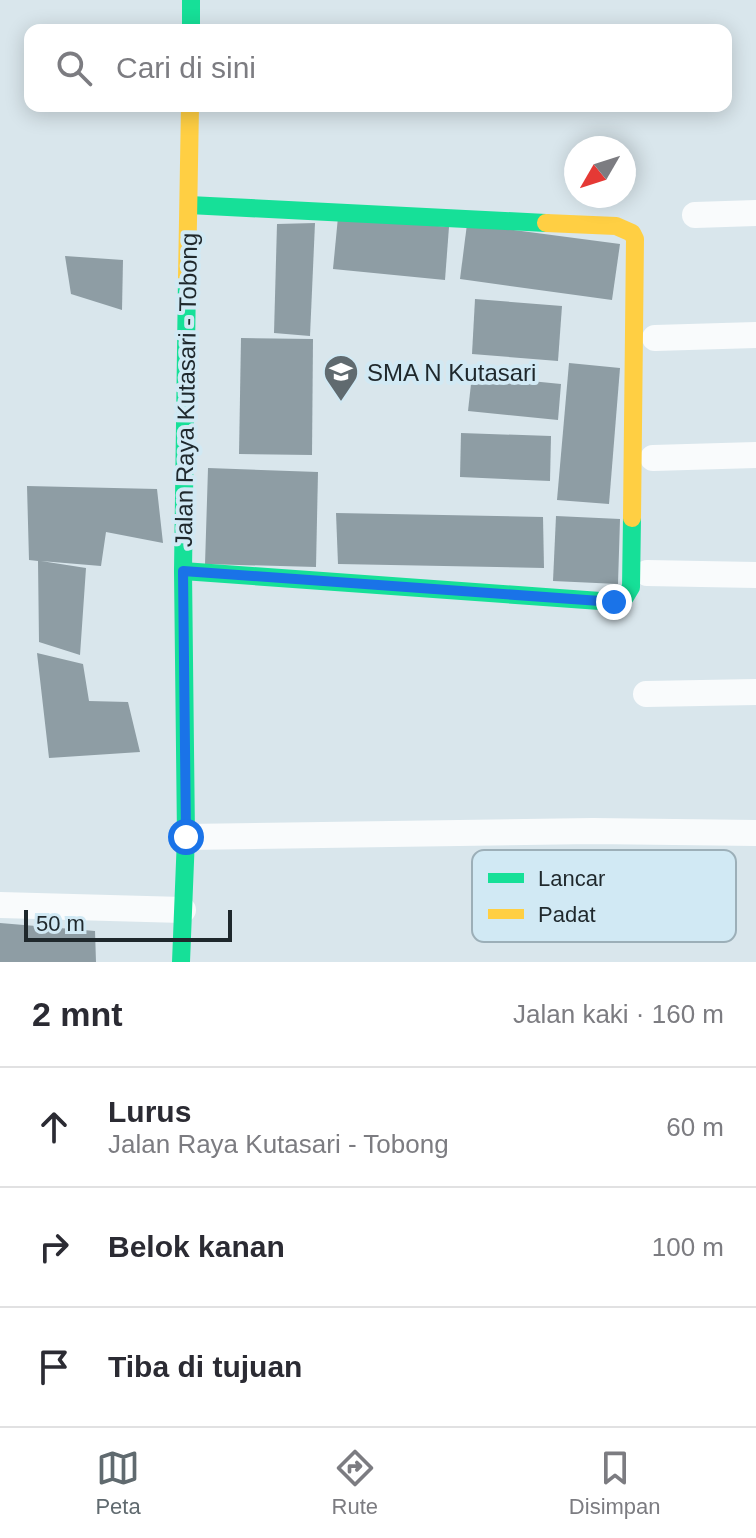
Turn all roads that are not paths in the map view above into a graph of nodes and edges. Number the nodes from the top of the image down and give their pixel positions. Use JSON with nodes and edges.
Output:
{"nodes":[{"id":1,"x":191,"y":0,"type":"edge"},
{"id":2,"x":191,"y":24,"type":"edge"},
{"id":3,"x":190,"y":112,"type":"edge"},
{"id":4,"x":189,"y":205,"type":"junction"},
{"id":5,"x":756,"y":213,"type":"edge"},
{"id":6,"x":695,"y":215,"type":"dead end"},
{"id":7,"x":756,"y":335,"type":"edge"},
{"id":8,"x":655,"y":338,"type":"dead end"},
{"id":9,"x":756,"y":455,"type":"edge"},
{"id":10,"x":653,"y":458,"type":"dead end"},
{"id":11,"x":183,"y":571,"type":"junction"},
{"id":12,"x":647,"y":573,"type":"dead end"},
{"id":13,"x":756,"y":575,"type":"edge"},
{"id":14,"x":756,"y":692,"type":"edge"},
{"id":15,"x":646,"y":694,"type":"dead end"},
{"id":16,"x":756,"y":833,"type":"edge"},
{"id":17,"x":186,"y":837,"type":"junction"},
{"id":18,"x":0,"y":905,"type":"edge"},
{"id":19,"x":183,"y":910,"type":"junction"},
{"id":20,"x":181,"y":962,"type":"edge"}],
"edges":[{"from":1,"to":2,"type":"street"},
{"from":3,"to":4,"type":"street","name":"Jalan Raya Kutasari - Tobong"},
{"from":4,"to":11,"type":"street","name":"Jalan Raya Kutasari - Tobong"},
{"from":4,"to":11,"type":"street"},
{"from":5,"to":6,"type":"street"},
{"from":7,"to":8,"type":"street"},
{"from":9,"to":10,"type":"street"},
{"from":11,"to":17,"type":"street","name":"Jalan Raya Kutasari - Tobong"},
{"from":12,"to":13,"type":"street"},
{"from":14,"to":15,"type":"street"},
{"from":16,"to":17,"type":"street"},
{"from":17,"to":19,"type":"street","name":"Jalan Raya Kutasari - Tobong"},
{"from":18,"to":19,"type":"street"},
{"from":19,"to":20,"type":"street","name":"Jalan Raya Kutasari - Tobong"}]}
